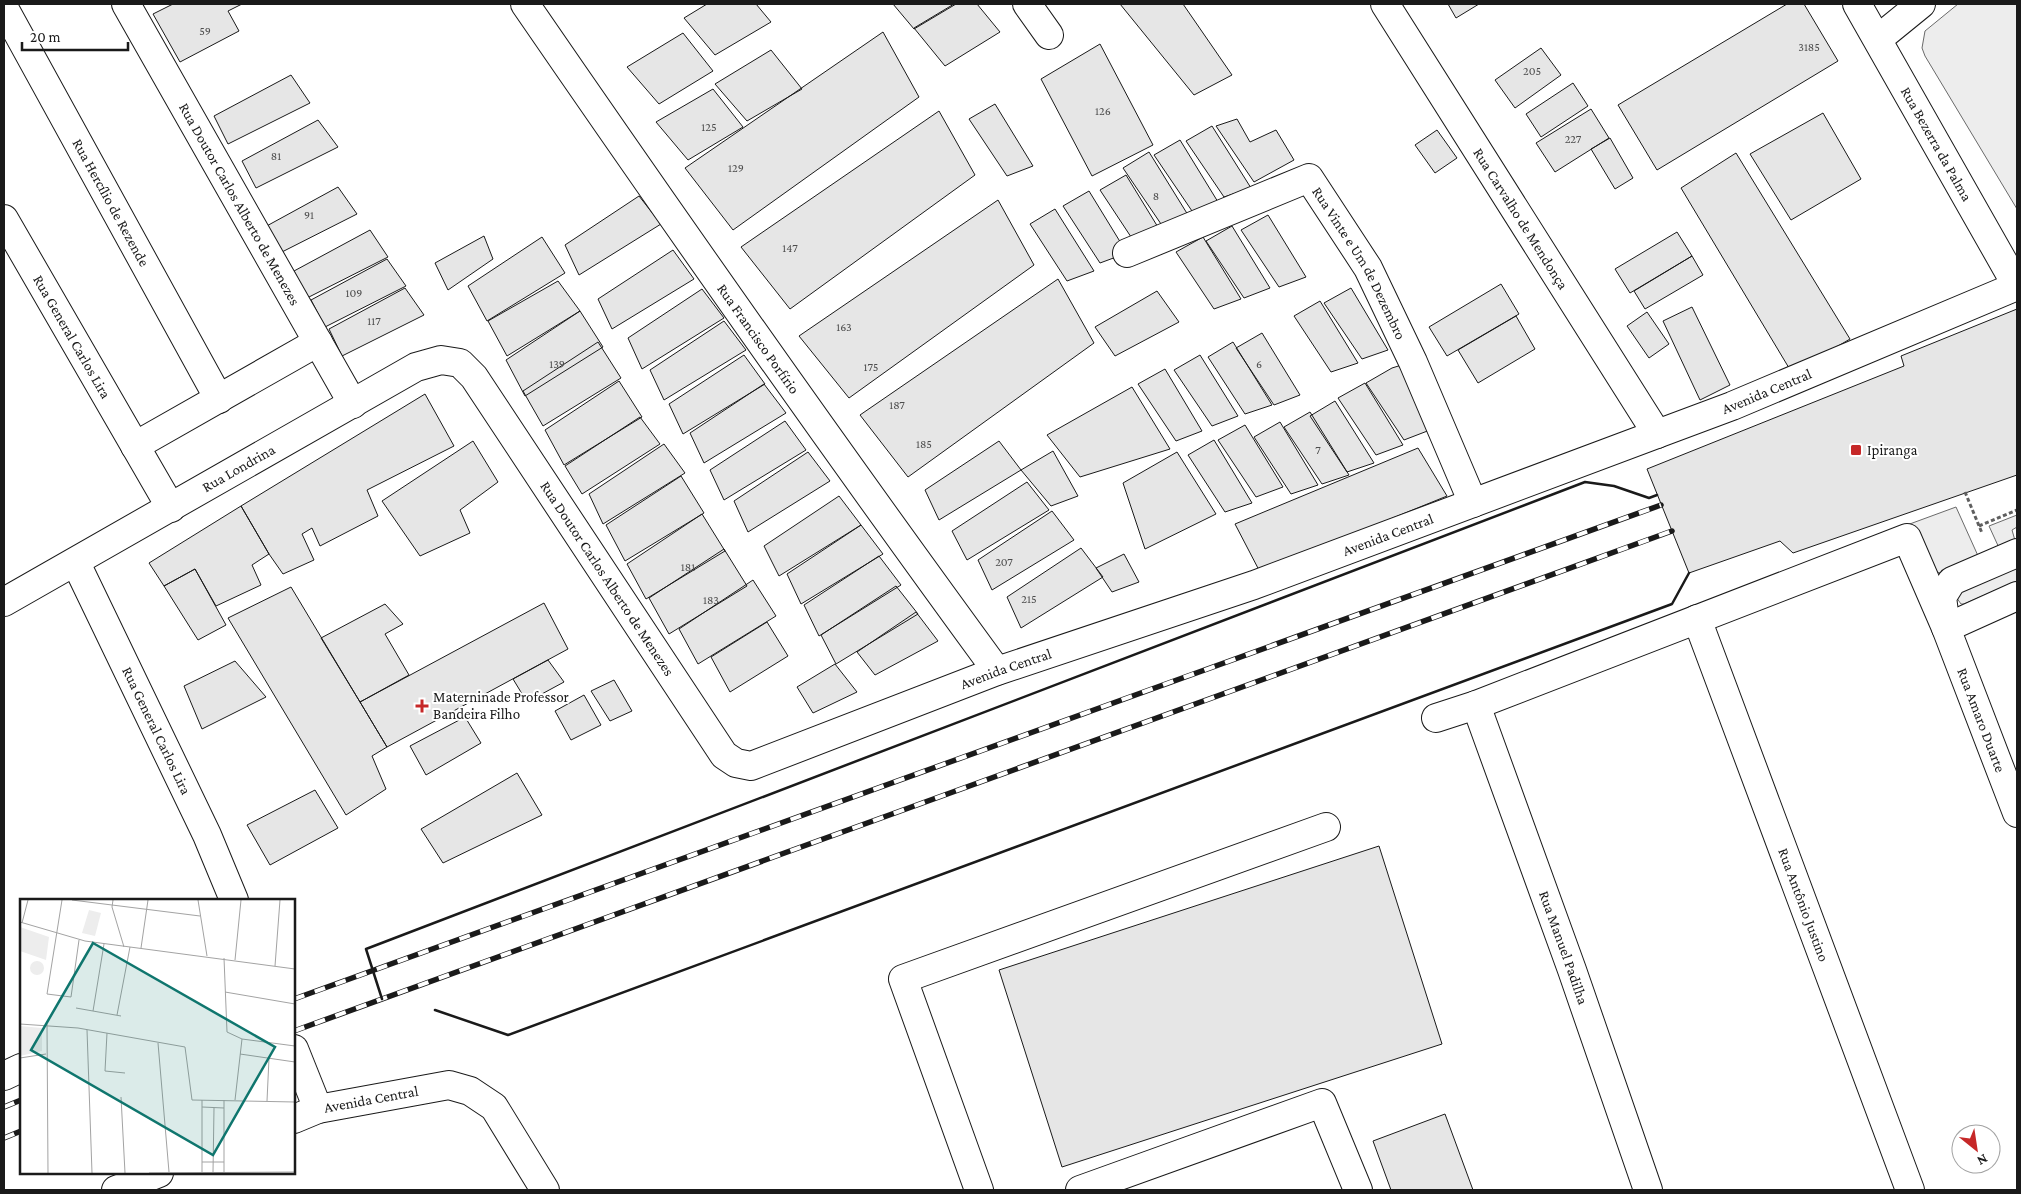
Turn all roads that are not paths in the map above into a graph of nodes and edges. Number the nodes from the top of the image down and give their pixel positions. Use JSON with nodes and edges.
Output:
{"nodes":[{"id":1,"x":126,"y":4,"type":"edge"},
{"id":2,"x":524,"y":4,"type":"edge"},
{"id":3,"x":1027,"y":4,"type":"edge"},
{"id":4,"x":1385,"y":4,"type":"edge"},
{"id":5,"x":1857,"y":4,"type":"edge"},
{"id":6,"x":1921,"y":4,"type":"edge"},
{"id":7,"x":4,"y":8,"type":"edge"},
{"id":8,"x":1049,"y":35,"type":"dead end"},
{"id":9,"x":1878,"y":39,"type":"junction"},
{"id":10,"x":4,"y":219,"type":"edge"},
{"id":11,"x":1127,"y":253,"type":"dead end"},
{"id":12,"x":2017,"y":286,"type":"edge"},
{"id":13,"x":318,"y":342,"type":"junction"},
{"id":14,"x":474,"y":377,"type":"joint"},
{"id":15,"x":219,"y":399,"type":"junction"},
{"id":16,"x":353,"y":404,"type":"junction"},
{"id":17,"x":1657,"y":434,"type":"junction"},
{"id":18,"x":135,"y":446,"type":"junction"},
{"id":19,"x":1473,"y":503,"type":"junction"},
{"id":20,"x":171,"y":508,"type":"junction"},
{"id":21,"x":2017,"y":553,"type":"edge"},
{"id":22,"x":76,"y":563,"type":"junction"},
{"id":23,"x":2017,"y":596,"type":"edge"},
{"id":24,"x":4,"y":602,"type":"edge"},
{"id":25,"x":1697,"y":619,"type":"junction"},
{"id":26,"x":1946,"y":628,"type":"junction"},
{"id":27,"x":996,"y":670,"type":"junction"},
{"id":28,"x":1476,"y":705,"type":"junction"},
{"id":29,"x":1436,"y":718,"type":"dead end"},
{"id":30,"x":751,"y":766,"type":"joint"},
{"id":31,"x":2017,"y":813,"type":"edge"},
{"id":32,"x":1326,"y":827,"type":"dead end"},
{"id":33,"x":234,"y":899,"type":"edge"},
{"id":34,"x":295,"y":1054,"type":"edge"},
{"id":35,"x":20,"y":1068,"type":"edge"},
{"id":36,"x":4,"y":1076,"type":"edge"},
{"id":37,"x":306,"y":1114,"type":"edge"},
{"id":38,"x":156,"y":1174,"type":"edge"},
{"id":39,"x":116,"y":1190,"type":"edge"},
{"id":40,"x":545,"y":1190,"type":"edge"},
{"id":41,"x":979,"y":1190,"type":"edge"},
{"id":42,"x":1080,"y":1190,"type":"edge"},
{"id":43,"x":1358,"y":1190,"type":"edge"},
{"id":44,"x":1648,"y":1190,"type":"edge"},
{"id":45,"x":1910,"y":1190,"type":"edge"}],
"edges":[{"from":1,"to":13,"type":"street","name":"Rua Doutor Carlos Alberto de Menezes"},
{"from":2,"to":27,"type":"street","name":"Rua Francisco Porfírio"},
{"from":3,"to":8,"type":"street"},
{"from":4,"to":17,"type":"street","name":"Rua Carvalho de Mendonça"},
{"from":5,"to":9,"type":"street","name":"Rua Bezerra da Palma"},
{"from":6,"to":9,"type":"street"},
{"from":7,"to":15,"type":"street","name":"Rua Hercílio de Rezende"},
{"from":9,"to":12,"type":"street","name":"Rua Bezerra da Palma"},
{"from":10,"to":18,"type":"street","name":"Rua General Carlos Lira"},
{"from":11,"to":19,"type":"street","name":"Rua Vinte e Um de Dezembro"},
{"from":12,"to":17,"type":"street","name":"Avenida Central"},
{"from":13,"to":15,"type":"street"},
{"from":13,"to":16,"type":"street","name":"Rua Doutor Carlos Alberto de Menezes"},
{"from":14,"to":16,"type":"street","name":"Rua Londrina"},
{"from":14,"to":30,"type":"street","name":"Rua Doutor Carlos Alberto de Menezes"},
{"from":15,"to":18,"type":"street"},
{"from":16,"to":20,"type":"street","name":"Rua Londrina"},
{"from":17,"to":19,"type":"street","name":"Avenida Central"},
{"from":18,"to":20,"type":"street","name":"Rua General Carlos Lira"},
{"from":19,"to":27,"type":"street","name":"Avenida Central"},
{"from":20,"to":22,"type":"street","name":"Rua Londrina"},
{"from":21,"to":26,"type":"street"},
{"from":22,"to":24,"type":"street","name":"Rua Londrina"},
{"from":22,"to":33,"type":"street","name":"Rua General Carlos Lira"},
{"from":23,"to":26,"type":"street"},
{"from":25,"to":26,"type":"street"},
{"from":25,"to":28,"type":"street"},
{"from":25,"to":45,"type":"street","name":"Rua Antônio Justino"},
{"from":26,"to":31,"type":"street","name":"Rua Amaro Duarte"},
{"from":27,"to":30,"type":"street","name":"Avenida Central"},
{"from":28,"to":29,"type":"street"},
{"from":28,"to":44,"type":"street","name":"Rua Manuel Padilha"},
{"from":32,"to":41,"type":"street"},
{"from":34,"to":37,"type":"street"},
{"from":35,"to":36,"type":"street"},
{"from":37,"to":40,"type":"street","name":"Avenida Central"},
{"from":38,"to":39,"type":"street"},
{"from":42,"to":43,"type":"street"}]}
